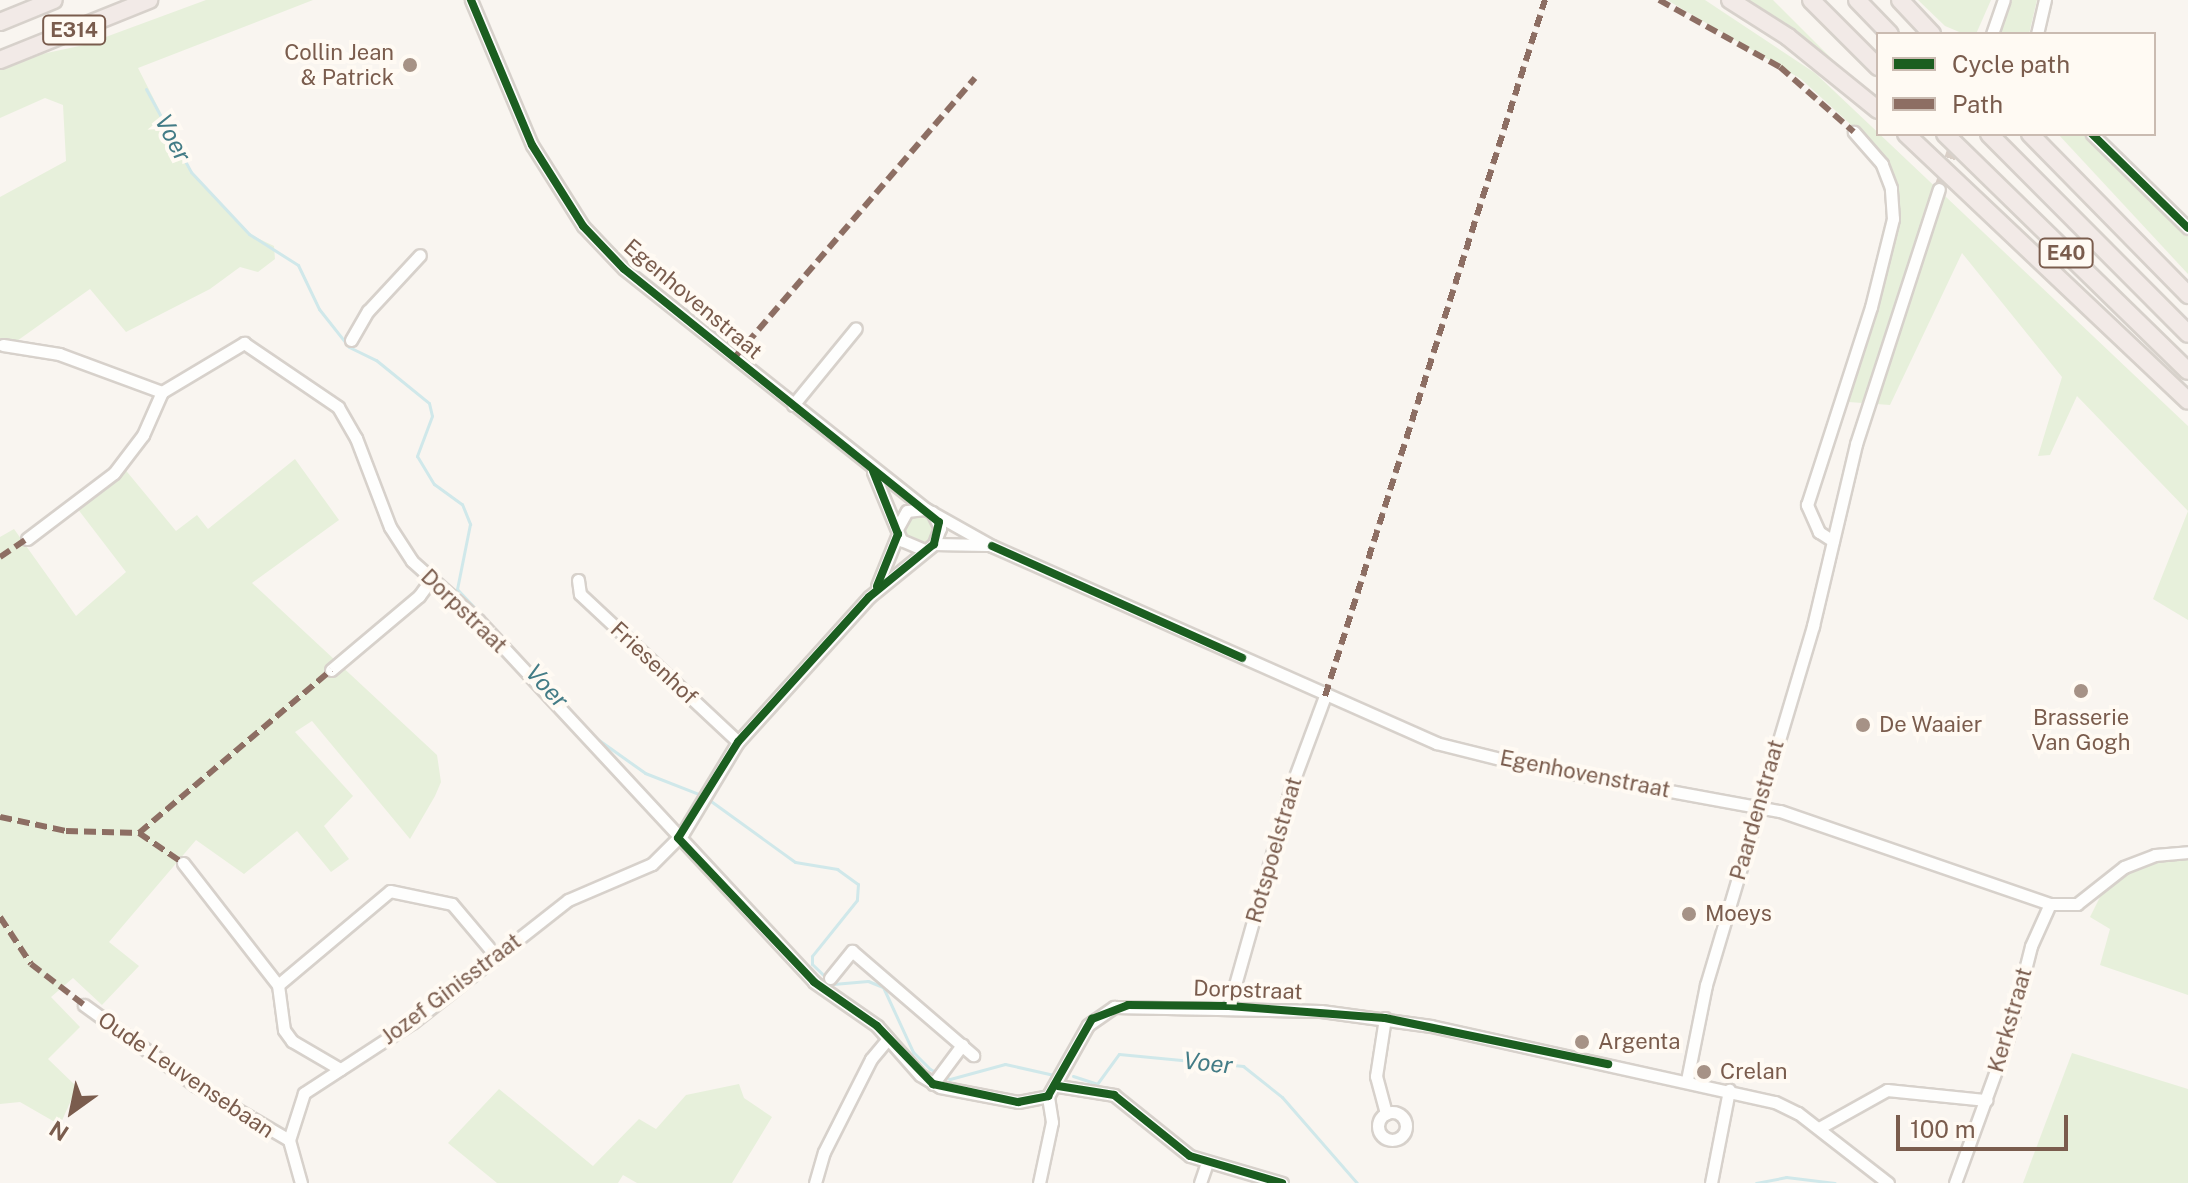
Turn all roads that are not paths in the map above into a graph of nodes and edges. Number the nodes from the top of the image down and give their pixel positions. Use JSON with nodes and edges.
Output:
{"nodes":[{"id":1,"x":54,"y":0,"type":"edge"},
{"id":2,"x":149,"y":0,"type":"edge"},
{"id":3,"x":471,"y":0,"type":"edge"},
{"id":4,"x":1730,"y":0,"type":"edge"},
{"id":5,"x":1811,"y":0,"type":"edge"},
{"id":6,"x":1857,"y":0,"type":"edge"},
{"id":7,"x":1900,"y":0,"type":"edge"},
{"id":8,"x":2004,"y":0,"type":"edge"},
{"id":9,"x":2045,"y":0,"type":"edge"},
{"id":10,"x":0,"y":22,"type":"edge"},
{"id":11,"x":1888,"y":32,"type":"edge"},
{"id":12,"x":1930,"y":32,"type":"edge"},
{"id":13,"x":1993,"y":32,"type":"edge"},
{"id":14,"x":2037,"y":32,"type":"edge"},
{"id":15,"x":0,"y":60,"type":"edge"},
{"id":16,"x":1876,"y":65,"type":"edge"},
{"id":17,"x":1876,"y":108,"type":"edge"},
{"id":18,"x":1854,"y":132,"type":"dead end"},
{"id":19,"x":1908,"y":136,"type":"edge"},
{"id":20,"x":1947,"y":136,"type":"edge"},
{"id":21,"x":1991,"y":136,"type":"edge"},
{"id":22,"x":2032,"y":136,"type":"edge"},
{"id":23,"x":2094,"y":136,"type":"edge"},
{"id":24,"x":1939,"y":189,"type":"tunnel mouth"},
{"id":25,"x":2188,"y":228,"type":"edge"},
{"id":26,"x":420,"y":255,"type":"dead end"},
{"id":27,"x":2188,"y":295,"type":"edge"},
{"id":28,"x":856,"y":328,"type":"dead end"},
{"id":29,"x":2188,"y":334,"type":"edge"},
{"id":30,"x":351,"y":340,"type":"dead end"},
{"id":31,"x":3,"y":345,"type":"dead end"},
{"id":32,"x":2188,"y":371,"type":"edge"},
{"id":33,"x":162,"y":392,"type":"junction"},
{"id":34,"x":2188,"y":401,"type":"edge"},
{"id":35,"x":793,"y":405,"type":"junction"},
{"id":36,"x":869,"y":465,"type":"junction"},
{"id":37,"x":929,"y":510,"type":"junction"},
{"id":38,"x":898,"y":530,"type":"junction"},
{"id":39,"x":27,"y":539,"type":"dead end"},
{"id":40,"x":1833,"y":541,"type":"junction"},
{"id":41,"x":992,"y":546,"type":"junction"},
{"id":42,"x":929,"y":547,"type":"junction"},
{"id":43,"x":432,"y":578,"type":"junction"},
{"id":44,"x":578,"y":580,"type":"dead end"},
{"id":45,"x":869,"y":597,"type":"junction"},
{"id":46,"x":331,"y":670,"type":"dead end"},
{"id":47,"x":1325,"y":696,"type":"junction"},
{"id":48,"x":738,"y":742,"type":"junction"},
{"id":49,"x":1756,"y":805,"type":"junction"},
{"id":50,"x":678,"y":838,"type":"junction"},
{"id":51,"x":2188,"y":852,"type":"edge"},
{"id":52,"x":183,"y":863,"type":"dead end"},
{"id":53,"x":2050,"y":904,"type":"junction"},
{"id":54,"x":496,"y":956,"type":"junction"},
{"id":55,"x":830,"y":978,"type":"dead end"},
{"id":56,"x":278,"y":985,"type":"junction"},
{"id":57,"x":84,"y":1005,"type":"dead end"},
{"id":58,"x":1229,"y":1006,"type":"junction"},
{"id":59,"x":1385,"y":1018,"type":"junction"},
{"id":60,"x":888,"y":1039,"type":"junction"},
{"id":61,"x":962,"y":1045,"type":"junction"},
{"id":62,"x":973,"y":1055,"type":"dead end"},
{"id":63,"x":340,"y":1069,"type":"junction"},
{"id":64,"x":1687,"y":1080,"type":"junction"},
{"id":65,"x":935,"y":1082,"type":"junction"},
{"id":66,"x":1058,"y":1086,"type":"junction"},
{"id":67,"x":1729,"y":1090,"type":"junction"},
{"id":68,"x":1048,"y":1096,"type":"junction"},
{"id":69,"x":1986,"y":1100,"type":"junction"},
{"id":70,"x":1386,"y":1114,"type":"dead end"},
{"id":71,"x":1819,"y":1128,"type":"junction"},
{"id":72,"x":289,"y":1140,"type":"junction"},
{"id":73,"x":1207,"y":1163,"type":"junction"},
{"id":74,"x":301,"y":1183,"type":"edge"},
{"id":75,"x":815,"y":1183,"type":"edge"},
{"id":76,"x":1039,"y":1183,"type":"edge"},
{"id":77,"x":1200,"y":1183,"type":"edge"},
{"id":78,"x":1282,"y":1183,"type":"edge"},
{"id":79,"x":1711,"y":1183,"type":"edge"},
{"id":80,"x":1888,"y":1183,"type":"edge"},
{"id":81,"x":1955,"y":1183,"type":"edge"}],
"edges":[{"from":1,"to":10,"type":"highway","number":"E314"},
{"from":2,"to":15,"type":"highway","number":"E314"},
{"from":3,"to":35,"type":"street","name":"Egenhovenstraat"},
{"from":4,"to":17,"type":"highway"},
{"from":5,"to":16,"type":"highway"},
{"from":6,"to":11,"type":"highway"},
{"from":7,"to":12,"type":"highway"},
{"from":8,"to":13,"type":"street"},
{"from":9,"to":14,"type":"street"},
{"from":18,"to":40,"type":"street"},
{"from":19,"to":34,"type":"highway"},
{"from":20,"to":32,"type":"highway","number":"E40"},
{"from":21,"to":29,"type":"highway","number":"E40"},
{"from":22,"to":27,"type":"highway"},
{"from":23,"to":25,"type":"street"},
{"from":24,"to":40,"type":"street","name":"Paardenstraat"},
{"from":26,"to":30,"type":"street"},
{"from":28,"to":35,"type":"street"},
{"from":31,"to":33,"type":"street"},
{"from":33,"to":39,"type":"street"},
{"from":33,"to":43,"type":"street","name":"Dorpstraat"},
{"from":35,"to":36,"type":"street","name":"Egenhovenstraat"},
{"from":36,"to":37,"type":"street","name":"Egenhovenstraat"},
{"from":36,"to":38,"type":"street","name":"Egenhovenstraat"},
{"from":37,"to":38,"type":"street"},
{"from":37,"to":41,"type":"street","name":"Egenhovenstraat"},
{"from":37,"to":42,"type":"street"},
{"from":38,"to":42,"type":"street","name":"Egenhovenstraat"},
{"from":38,"to":45,"type":"street"},
{"from":40,"to":49,"type":"street","name":"Paardenstraat"},
{"from":41,"to":42,"type":"street","name":"Egenhovenstraat"},
{"from":41,"to":47,"type":"street","name":"Egenhovenstraat"},
{"from":42,"to":45,"type":"street"},
{"from":43,"to":46,"type":"street"},
{"from":43,"to":50,"type":"street","name":"Dorpstraat"},
{"from":44,"to":48,"type":"street","name":"Friesenhof"},
{"from":45,"to":48,"type":"street","name":"Jozef Ginisstraat"},
{"from":47,"to":49,"type":"street","name":"Egenhovenstraat"},
{"from":47,"to":58,"type":"street","name":"Rotspoelstraat"},
{"from":48,"to":50,"type":"street","name":"Jozef Ginisstraat"},
{"from":49,"to":53,"type":"street","name":"Egenhovenstraat"},
{"from":49,"to":64,"type":"street","name":"Paardenstraat"},
{"from":50,"to":54,"type":"street","name":"Jozef Ginisstraat"},
{"from":50,"to":60,"type":"street","name":"Dorpstraat"},
{"from":51,"to":53,"type":"street"},
{"from":52,"to":56,"type":"street"},
{"from":53,"to":69,"type":"street","name":"Kerkstraat"},
{"from":54,"to":56,"type":"street"},
{"from":54,"to":63,"type":"street","name":"Jozef Ginisstraat"},
{"from":55,"to":61,"type":"street"},
{"from":56,"to":63,"type":"street"},
{"from":57,"to":72,"type":"street","name":"Oude Leuvensebaan"},
{"from":58,"to":59,"type":"street","name":"Dorpstraat"},
{"from":58,"to":66,"type":"street","name":"Dorpstraat"},
{"from":59,"to":64,"type":"street","name":"Dorpstraat"},
{"from":59,"to":70,"type":"street"},
{"from":60,"to":65,"type":"street","name":"Dorpstraat"},
{"from":60,"to":75,"type":"street"},
{"from":61,"to":62,"type":"street"},
{"from":61,"to":65,"type":"street"},
{"from":63,"to":72,"type":"street","name":"Jozef Ginisstraat"},
{"from":64,"to":67,"type":"street","name":"Dorpstraat"},
{"from":65,"to":68,"type":"street"},
{"from":66,"to":68,"type":"street","name":"Dorpstraat"},
{"from":66,"to":73,"type":"street"},
{"from":67,"to":71,"type":"street","name":"Dorpstraat"},
{"from":67,"to":79,"type":"street"},
{"from":68,"to":76,"type":"street"},
{"from":69,"to":71,"type":"street"},
{"from":69,"to":81,"type":"street","name":"Kerkstraat"},
{"from":71,"to":80,"type":"street","name":"Dorpstraat"},
{"from":72,"to":74,"type":"street"},
{"from":73,"to":77,"type":"street"},
{"from":73,"to":78,"type":"street"}]}
